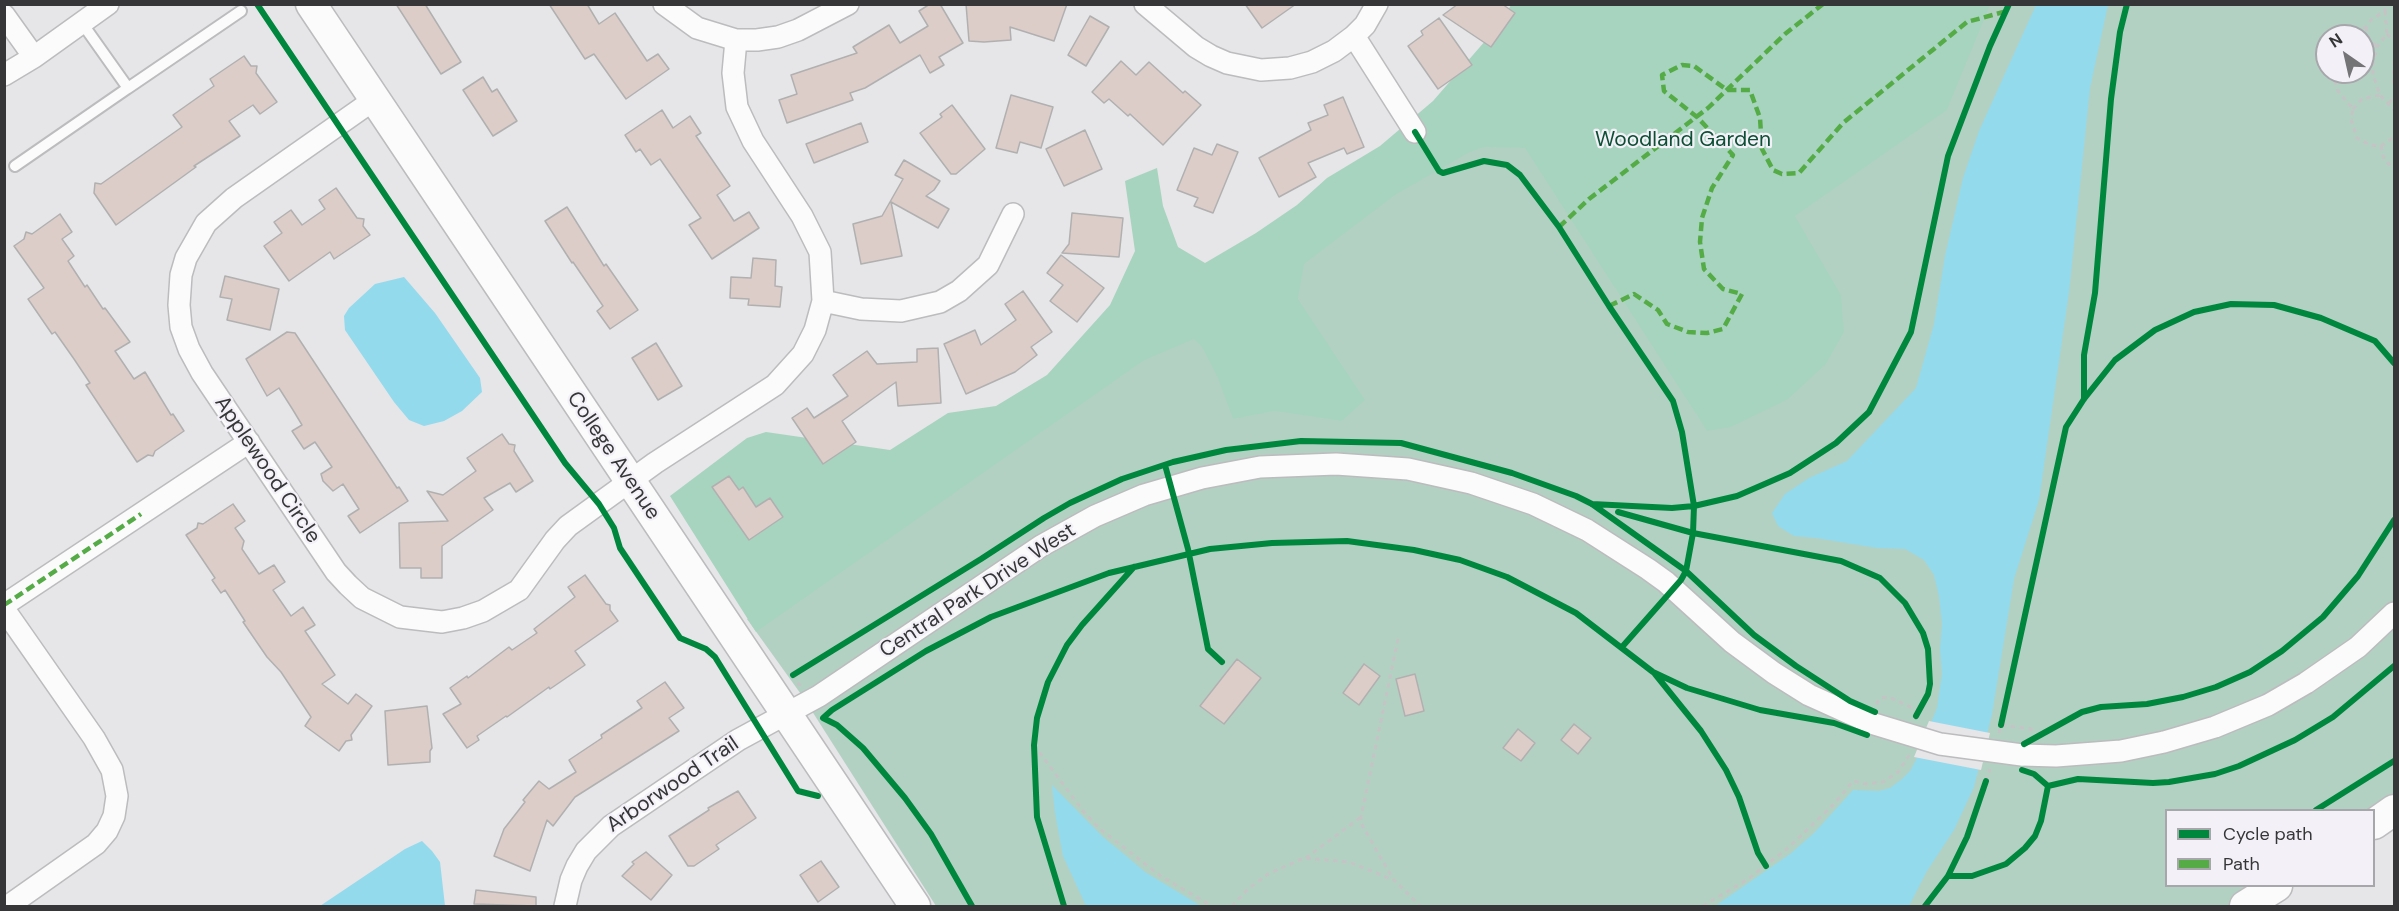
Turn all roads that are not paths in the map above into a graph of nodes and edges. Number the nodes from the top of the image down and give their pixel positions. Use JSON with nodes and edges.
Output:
{"nodes":[{"id":1,"x":108,"y":4,"type":"edge"},
{"id":2,"x":310,"y":4,"type":"edge"},
{"id":3,"x":664,"y":4,"type":"edge"},
{"id":4,"x":848,"y":4,"type":"edge"},
{"id":5,"x":1145,"y":4,"type":"edge"},
{"id":6,"x":1377,"y":4,"type":"edge"},
{"id":7,"x":241,"y":11,"type":"dead end"},
{"id":8,"x":4,"y":15,"type":"edge"},
{"id":9,"x":82,"y":23,"type":"junction"},
{"id":10,"x":1354,"y":36,"type":"junction"},
{"id":11,"x":736,"y":40,"type":"junction"},
{"id":12,"x":34,"y":57,"type":"junction"},
{"id":13,"x":4,"y":75,"type":"edge"},
{"id":14,"x":128,"y":88,"type":"junction"},
{"id":15,"x":375,"y":99,"type":"junction"},
{"id":16,"x":1415,"y":132,"type":"dead end"},
{"id":17,"x":15,"y":166,"type":"dead end"},
{"id":18,"x":1013,"y":214,"type":"dead end"},
{"id":19,"x":823,"y":302,"type":"junction"},
{"id":20,"x":249,"y":442,"type":"junction"},
{"id":21,"x":629,"y":481,"type":"junction"},
{"id":22,"x":4,"y":607,"type":"edge"},
{"id":23,"x":2394,"y":613,"type":"edge"},
{"id":24,"x":785,"y":714,"type":"junction"},
{"id":25,"x":2394,"y":810,"type":"edge"},
{"id":26,"x":2375,"y":823,"type":"edge"},
{"id":27,"x":2274,"y":887,"type":"edge"},
{"id":28,"x":8,"y":906,"type":"edge"},
{"id":29,"x":564,"y":906,"type":"edge"},
{"id":30,"x":915,"y":906,"type":"edge"},
{"id":31,"x":2245,"y":906,"type":"edge"}],
"edges":[{"from":1,"to":9,"type":"street"},
{"from":2,"to":15,"type":"main road","name":"College Avenue"},
{"from":3,"to":11,"type":"street"},
{"from":4,"to":11,"type":"street"},
{"from":5,"to":10,"type":"street"},
{"from":6,"to":10,"type":"street"},
{"from":7,"to":14,"type":"lane"},
{"from":8,"to":12,"type":"street"},
{"from":9,"to":12,"type":"street"},
{"from":9,"to":14,"type":"lane"},
{"from":10,"to":16,"type":"street"},
{"from":11,"to":19,"type":"street","name":"Applewood Circle"},
{"from":12,"to":13,"type":"street"},
{"from":14,"to":17,"type":"lane"},
{"from":15,"to":20,"type":"street","name":"Applewood Circle"},
{"from":15,"to":21,"type":"main road","name":"College Avenue"},
{"from":18,"to":19,"type":"street"},
{"from":19,"to":21,"type":"street","name":"Applewood Circle"},
{"from":20,"to":21,"type":"street","name":"Applewood Circle"},
{"from":20,"to":22,"type":"street"},
{"from":21,"to":24,"type":"main road","name":"College Avenue"},
{"from":22,"to":28,"type":"street"},
{"from":23,"to":24,"type":"street","name":"Central Park Drive West","bridge":true},
{"from":24,"to":29,"type":"street","name":"Arborwood Trail"},
{"from":24,"to":30,"type":"main road","name":"College Avenue"},
{"from":25,"to":26,"type":"main road"},
{"from":27,"to":31,"type":"main road"}]}
